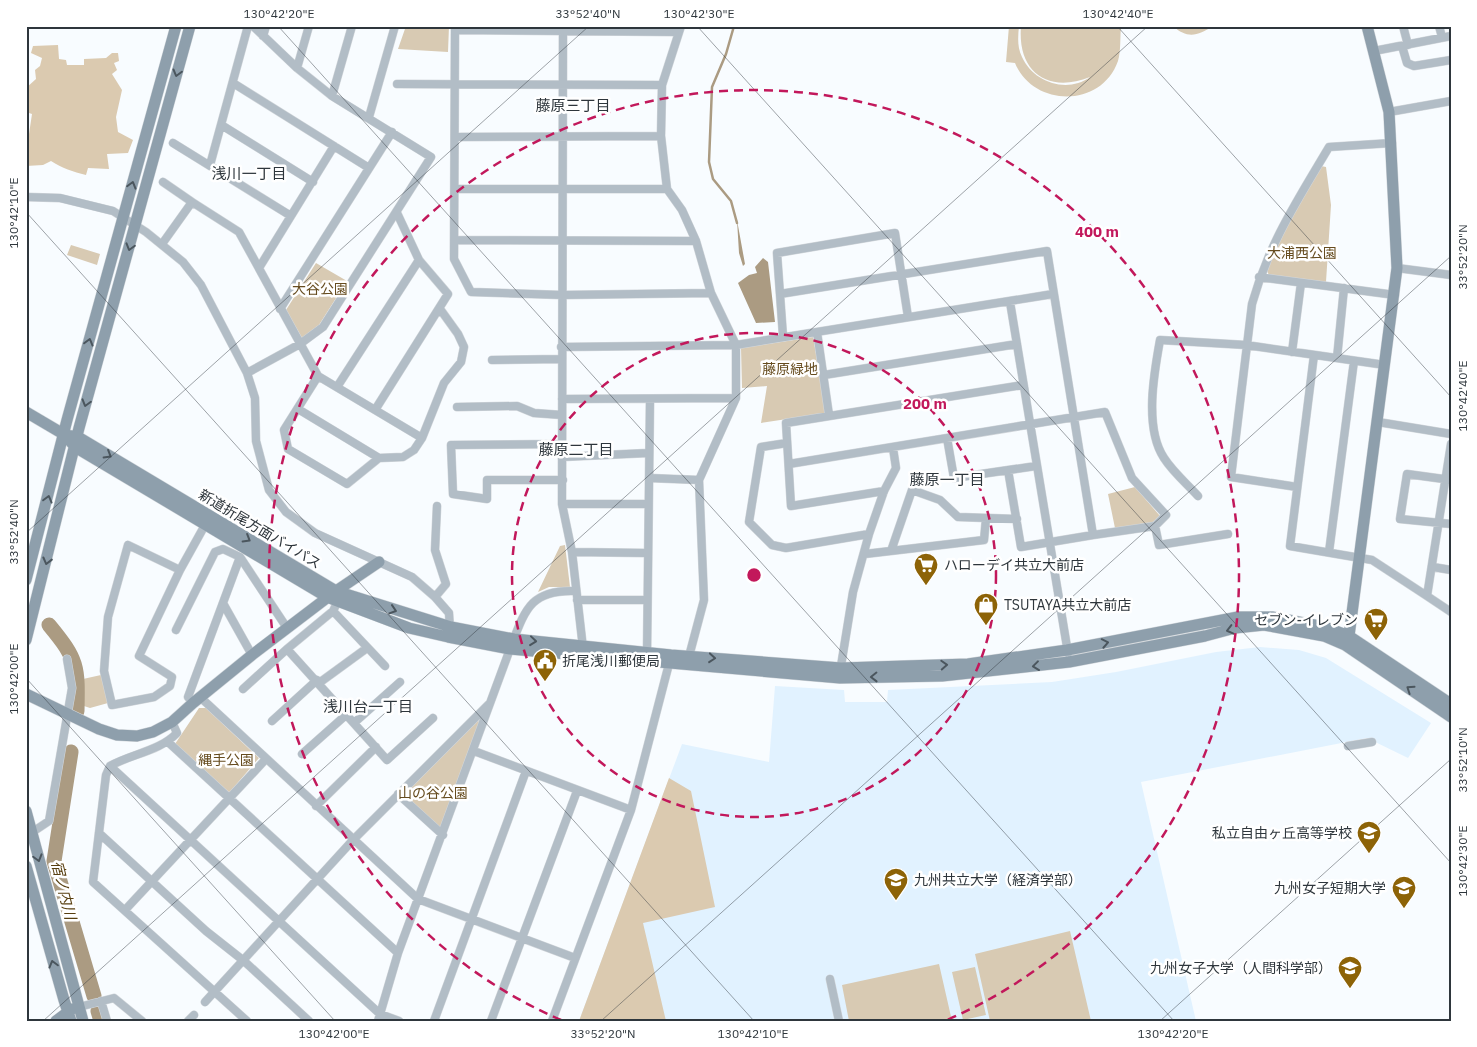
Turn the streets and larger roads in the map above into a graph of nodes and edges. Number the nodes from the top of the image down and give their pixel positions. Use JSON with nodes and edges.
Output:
{"nodes":[{"id":1,"x":176,"y":26,"type":"edge"},
{"id":2,"x":190,"y":26,"type":"edge"},
{"id":3,"x":248,"y":26,"type":"edge"},
{"id":4,"x":253,"y":26,"type":"edge"},
{"id":5,"x":266,"y":26,"type":"edge"},
{"id":6,"x":309,"y":26,"type":"edge"},
{"id":7,"x":352,"y":26,"type":"edge"},
{"id":8,"x":395,"y":26,"type":"edge"},
{"id":9,"x":1367,"y":26,"type":"edge"},
{"id":10,"x":1403,"y":26,"type":"edge"},
{"id":11,"x":1439,"y":26,"type":"edge"},
{"id":12,"x":455,"y":28,"type":"edge"},
{"id":13,"x":563,"y":29,"type":"edge"},
{"id":14,"x":680,"y":29,"type":"edge"},
{"id":15,"x":263,"y":36,"type":"junction"},
{"id":16,"x":1447,"y":37,"type":"edge"},
{"id":17,"x":1405,"y":46,"type":"junction"},
{"id":18,"x":1374,"y":51,"type":"junction"},
{"id":19,"x":1451,"y":60,"type":"edge"},
{"id":20,"x":297,"y":68,"type":"junction"},
{"id":21,"x":232,"y":83,"type":"junction"},
{"id":22,"x":455,"y":83,"type":"junction"},
{"id":23,"x":397,"y":84,"type":"dead end"},
{"id":24,"x":563,"y":84,"type":"junction"},
{"id":25,"x":662,"y":85,"type":"junction"},
{"id":26,"x":332,"y":96,"type":"junction"},
{"id":27,"x":1451,"y":101,"type":"edge"},
{"id":28,"x":1389,"y":112,"type":"junction"},
{"id":29,"x":369,"y":117,"type":"junction"},
{"id":30,"x":222,"y":126,"type":"junction"},
{"id":31,"x":392,"y":132,"type":"junction"},
{"id":32,"x":661,"y":136,"type":"junction"},
{"id":33,"x":455,"y":137,"type":"junction"},
{"id":34,"x":562,"y":138,"type":"junction"},
{"id":35,"x":173,"y":143,"type":"dead end"},
{"id":36,"x":1392,"y":143,"type":"junction"},
{"id":37,"x":334,"y":146,"type":"junction"},
{"id":38,"x":210,"y":165,"type":"junction"},
{"id":39,"x":369,"y":168,"type":"junction"},
{"id":40,"x":163,"y":182,"type":"dead end"},
{"id":41,"x":313,"y":182,"type":"junction"},
{"id":42,"x":455,"y":189,"type":"junction"},
{"id":43,"x":563,"y":190,"type":"junction"},
{"id":44,"x":667,"y":190,"type":"junction"},
{"id":45,"x":26,"y":197,"type":"edge"},
{"id":46,"x":192,"y":202,"type":"junction"},
{"id":47,"x":397,"y":213,"type":"junction"},
{"id":48,"x":291,"y":216,"type":"junction"},
{"id":49,"x":123,"y":217,"type":"junction"},
{"id":50,"x":136,"y":226,"type":"junction"},
{"id":51,"x":454,"y":240,"type":"junction"},
{"id":52,"x":562,"y":241,"type":"junction"},
{"id":53,"x":696,"y":241,"type":"junction"},
{"id":54,"x":162,"y":244,"type":"junction"},
{"id":55,"x":419,"y":260,"type":"junction"},
{"id":56,"x":259,"y":268,"type":"junction"},
{"id":57,"x":1397,"y":268,"type":"junction"},
{"id":58,"x":901,"y":275,"type":"junction"},
{"id":59,"x":1451,"y":275,"type":"edge"},
{"id":60,"x":1259,"y":277,"type":"junction"},
{"id":61,"x":1301,"y":283,"type":"junction"},
{"id":62,"x":1344,"y":288,"type":"junction"},
{"id":63,"x":711,"y":293,"type":"junction"},
{"id":64,"x":562,"y":294,"type":"junction"},
{"id":65,"x":780,"y":294,"type":"junction"},
{"id":66,"x":1053,"y":294,"type":"junction"},
{"id":67,"x":1395,"y":295,"type":"junction"},
{"id":68,"x":1010,"y":302,"type":"junction"},
{"id":69,"x":280,"y":309,"type":"junction"},
{"id":70,"x":440,"y":309,"type":"junction"},
{"id":71,"x":908,"y":317,"type":"junction"},
{"id":72,"x":817,"y":332,"type":"junction"},
{"id":73,"x":783,"y":336,"type":"junction"},
{"id":74,"x":300,"y":344,"type":"junction"},
{"id":75,"x":1017,"y":344,"type":"junction"},
{"id":76,"x":736,"y":345,"type":"junction"},
{"id":77,"x":1246,"y":345,"type":"junction"},
{"id":78,"x":561,"y":346,"type":"junction"},
{"id":79,"x":1292,"y":352,"type":"junction"},
{"id":80,"x":1314,"y":355,"type":"junction"},
{"id":81,"x":1337,"y":358,"type":"junction"},
{"id":82,"x":562,"y":359,"type":"junction"},
{"id":83,"x":492,"y":360,"type":"dead end"},
{"id":84,"x":1354,"y":361,"type":"junction"},
{"id":85,"x":1385,"y":365,"type":"junction"},
{"id":86,"x":247,"y":373,"type":"junction"},
{"id":87,"x":824,"y":375,"type":"junction"},
{"id":88,"x":318,"y":376,"type":"junction"},
{"id":89,"x":1023,"y":385,"type":"junction"},
{"id":90,"x":337,"y":387,"type":"junction"},
{"id":91,"x":736,"y":398,"type":"junction"},
{"id":92,"x":562,"y":399,"type":"junction"},
{"id":93,"x":650,"y":400,"type":"junction"},
{"id":94,"x":457,"y":407,"type":"dead end"},
{"id":95,"x":298,"y":409,"type":"junction"},
{"id":96,"x":375,"y":410,"type":"junction"},
{"id":97,"x":26,"y":412,"type":"edge"},
{"id":98,"x":562,"y":415,"type":"junction"},
{"id":99,"x":829,"y":415,"type":"junction"},
{"id":100,"x":1074,"y":417,"type":"junction"},
{"id":101,"x":1378,"y":422,"type":"junction"},
{"id":102,"x":1029,"y":425,"type":"junction"},
{"id":103,"x":1451,"y":434,"type":"edge"},
{"id":104,"x":65,"y":435,"type":"junction"},
{"id":105,"x":422,"y":438,"type":"junction"},
{"id":106,"x":947,"y":438,"type":"junction"},
{"id":107,"x":76,"y":442,"type":"junction"},
{"id":108,"x":787,"y":443,"type":"junction"},
{"id":109,"x":562,"y":444,"type":"junction"},
{"id":110,"x":1451,"y":444,"type":"edge"},
{"id":111,"x":893,"y":448,"type":"junction"},
{"id":112,"x":648,"y":453,"type":"junction"},
{"id":113,"x":562,"y":457,"type":"junction"},
{"id":114,"x":379,"y":458,"type":"junction"},
{"id":115,"x":789,"y":464,"type":"junction"},
{"id":116,"x":1036,"y":466,"type":"junction"},
{"id":117,"x":1008,"y":470,"type":"junction"},
{"id":118,"x":649,"y":478,"type":"junction"},
{"id":119,"x":563,"y":480,"type":"junction"},
{"id":120,"x":699,"y":480,"type":"junction"},
{"id":121,"x":1448,"y":480,"type":"edge"},
{"id":122,"x":1297,"y":487,"type":"junction"},
{"id":123,"x":884,"y":491,"type":"junction"},
{"id":124,"x":1198,"y":496,"type":"dead end"},
{"id":125,"x":562,"y":504,"type":"junction"},
{"id":126,"x":647,"y":504,"type":"junction"},
{"id":127,"x":436,"y":506,"type":"dead end"},
{"id":128,"x":986,"y":518,"type":"junction"},
{"id":129,"x":1017,"y":519,"type":"junction"},
{"id":130,"x":1438,"y":523,"type":"junction"},
{"id":131,"x":1451,"y":524,"type":"edge"},
{"id":132,"x":205,"y":525,"type":"junction"},
{"id":133,"x":1155,"y":526,"type":"junction"},
{"id":134,"x":869,"y":534,"type":"junction"},
{"id":135,"x":1228,"y":534,"type":"dead end"},
{"id":136,"x":1093,"y":535,"type":"junction"},
{"id":137,"x":1050,"y":542,"type":"junction"},
{"id":138,"x":891,"y":551,"type":"junction"},
{"id":139,"x":572,"y":552,"type":"junction"},
{"id":140,"x":1329,"y":552,"type":"junction"},
{"id":141,"x":647,"y":553,"type":"junction"},
{"id":142,"x":865,"y":554,"type":"junction"},
{"id":143,"x":240,"y":557,"type":"junction"},
{"id":144,"x":1360,"y":557,"type":"junction"},
{"id":145,"x":379,"y":562,"type":"junction"},
{"id":146,"x":1433,"y":567,"type":"junction"},
{"id":147,"x":180,"y":570,"type":"junction"},
{"id":148,"x":1451,"y":570,"type":"edge"},
{"id":149,"x":26,"y":580,"type":"edge"},
{"id":150,"x":576,"y":591,"type":"junction"},
{"id":151,"x":1428,"y":596,"type":"junction"},
{"id":152,"x":435,"y":597,"type":"junction"},
{"id":153,"x":334,"y":600,"type":"junction"},
{"id":154,"x":577,"y":600,"type":"junction"},
{"id":155,"x":646,"y":600,"type":"junction"},
{"id":156,"x":224,"y":605,"type":"junction"},
{"id":157,"x":1451,"y":612,"type":"edge"},
{"id":158,"x":287,"y":628,"type":"junction"},
{"id":159,"x":176,"y":630,"type":"dead end"},
{"id":160,"x":449,"y":632,"type":"junction"},
{"id":161,"x":26,"y":640,"type":"edge"},
{"id":162,"x":1347,"y":641,"type":"junction"},
{"id":163,"x":512,"y":644,"type":"junction"},
{"id":164,"x":367,"y":648,"type":"junction"},
{"id":165,"x":287,"y":649,"type":"junction"},
{"id":166,"x":1067,"y":650,"type":"junction"},
{"id":167,"x":583,"y":651,"type":"junction"},
{"id":168,"x":252,"y":655,"type":"junction"},
{"id":169,"x":647,"y":656,"type":"junction"},
{"id":170,"x":66,"y":659,"type":"dead end"},
{"id":171,"x":670,"y":659,"type":"junction"},
{"id":172,"x":688,"y":660,"type":"junction"},
{"id":173,"x":1070,"y":662,"type":"junction"},
{"id":174,"x":385,"y":666,"type":"dead end"},
{"id":175,"x":840,"y":673,"type":"junction"},
{"id":176,"x":318,"y":682,"type":"junction"},
{"id":177,"x":400,"y":682,"type":"dead end"},
{"id":178,"x":242,"y":688,"type":"dead end"},
{"id":179,"x":26,"y":694,"type":"edge"},
{"id":180,"x":196,"y":700,"type":"junction"},
{"id":181,"x":491,"y":702,"type":"junction"},
{"id":182,"x":1451,"y":704,"type":"edge"},
{"id":183,"x":66,"y":713,"type":"junction"},
{"id":184,"x":346,"y":715,"type":"junction"},
{"id":185,"x":1451,"y":717,"type":"edge"},
{"id":186,"x":433,"y":718,"type":"dead end"},
{"id":187,"x":272,"y":721,"type":"dead end"},
{"id":188,"x":172,"y":722,"type":"junction"},
{"id":189,"x":354,"y":723,"type":"junction"},
{"id":190,"x":168,"y":742,"type":"junction"},
{"id":191,"x":1372,"y":742,"type":"dead end"},
{"id":192,"x":1348,"y":746,"type":"dead end"},
{"id":193,"x":376,"y":747,"type":"junction"},
{"id":194,"x":474,"y":751,"type":"junction"},
{"id":195,"x":302,"y":754,"type":"dead end"},
{"id":196,"x":265,"y":760,"type":"junction"},
{"id":197,"x":110,"y":766,"type":"junction"},
{"id":198,"x":526,"y":771,"type":"junction"},
{"id":199,"x":577,"y":791,"type":"junction"},
{"id":200,"x":398,"y":794,"type":"junction"},
{"id":201,"x":229,"y":798,"type":"junction"},
{"id":202,"x":316,"y":806,"type":"junction"},
{"id":203,"x":632,"y":810,"type":"junction"},
{"id":204,"x":26,"y":811,"type":"edge"},
{"id":205,"x":31,"y":833,"type":"junction"},
{"id":206,"x":100,"y":833,"type":"junction"},
{"id":207,"x":443,"y":835,"type":"junction"},
{"id":208,"x":190,"y":839,"type":"junction"},
{"id":209,"x":353,"y":840,"type":"junction"},
{"id":210,"x":26,"y":866,"type":"edge"},
{"id":211,"x":317,"y":880,"type":"junction"},
{"id":212,"x":152,"y":882,"type":"junction"},
{"id":213,"x":418,"y":899,"type":"junction"},
{"id":214,"x":124,"y":910,"type":"junction"},
{"id":215,"x":471,"y":920,"type":"junction"},
{"id":216,"x":278,"y":921,"type":"junction"},
{"id":217,"x":522,"y":939,"type":"junction"},
{"id":218,"x":398,"y":953,"type":"junction"},
{"id":219,"x":574,"y":958,"type":"junction"},
{"id":220,"x":244,"y":961,"type":"junction"},
{"id":221,"x":830,"y":979,"type":"dead end"},
{"id":222,"x":214,"y":992,"type":"junction"},
{"id":223,"x":101,"y":1001,"type":"junction"},
{"id":224,"x":204,"y":1002,"type":"dead end"},
{"id":225,"x":79,"y":1006,"type":"junction"},
{"id":226,"x":69,"y":1016,"type":"edge"},
{"id":227,"x":379,"y":1017,"type":"edge"},
{"id":228,"x":56,"y":1021,"type":"edge"},
{"id":229,"x":83,"y":1021,"type":"edge"},
{"id":230,"x":107,"y":1021,"type":"edge"},
{"id":231,"x":142,"y":1021,"type":"edge"},
{"id":232,"x":246,"y":1021,"type":"edge"},
{"id":233,"x":309,"y":1021,"type":"edge"},
{"id":234,"x":399,"y":1021,"type":"edge"},
{"id":235,"x":434,"y":1021,"type":"edge"},
{"id":236,"x":491,"y":1021,"type":"edge"},
{"id":237,"x":552,"y":1021,"type":"edge"},
{"id":238,"x":840,"y":1021,"type":"edge"}],
"edges":[{"from":49,"to":1,"type":"street","one_way":true},
{"from":2,"to":50,"type":"street","one_way":true},
{"from":3,"to":21,"type":"street"},
{"from":4,"to":15,"type":"street"},
{"from":5,"to":15,"type":"street"},
{"from":6,"to":20,"type":"street"},
{"from":7,"to":26,"type":"street"},
{"from":8,"to":29,"type":"street"},
{"from":9,"to":18,"type":"street"},
{"from":10,"to":17,"type":"street"},
{"from":11,"to":16,"type":"street"},
{"from":12,"to":13,"type":"street"},
{"from":12,"to":22,"type":"street"},
{"from":13,"to":14,"type":"street"},
{"from":13,"to":24,"type":"street"},
{"from":14,"to":25,"type":"street"},
{"from":15,"to":20,"type":"street"},
{"from":16,"to":17,"type":"street"},
{"from":17,"to":18,"type":"street"},
{"from":17,"to":19,"type":"street"},
{"from":18,"to":28,"type":"street"},
{"from":20,"to":26,"type":"street"},
{"from":21,"to":30,"type":"street"},
{"from":21,"to":37,"type":"street"},
{"from":22,"to":23,"type":"street"},
{"from":22,"to":24,"type":"street"},
{"from":22,"to":33,"type":"street"},
{"from":24,"to":25,"type":"street"},
{"from":24,"to":34,"type":"street"},
{"from":25,"to":32,"type":"street"},
{"from":26,"to":29,"type":"street"},
{"from":27,"to":28,"type":"street"},
{"from":28,"to":36,"type":"street"},
{"from":29,"to":31,"type":"street"},
{"from":30,"to":38,"type":"street"},
{"from":30,"to":41,"type":"street"},
{"from":31,"to":39,"type":"street"},
{"from":31,"to":47,"type":"street"},
{"from":32,"to":34,"type":"street"},
{"from":32,"to":44,"type":"street"},
{"from":33,"to":34,"type":"street"},
{"from":33,"to":42,"type":"street"},
{"from":34,"to":43,"type":"street"},
{"from":35,"to":38,"type":"street"},
{"from":36,"to":57,"type":"street"},
{"from":36,"to":60,"type":"street"},
{"from":37,"to":39,"type":"street"},
{"from":37,"to":41,"type":"street"},
{"from":38,"to":48,"type":"street"},
{"from":39,"to":69,"type":"street"},
{"from":40,"to":46,"type":"street"},
{"from":41,"to":48,"type":"street"},
{"from":42,"to":43,"type":"street"},
{"from":42,"to":51,"type":"street"},
{"from":43,"to":44,"type":"street"},
{"from":43,"to":52,"type":"street"},
{"from":44,"to":53,"type":"street"},
{"from":45,"to":49,"type":"street"},
{"from":46,"to":54,"type":"street"},
{"from":46,"to":56,"type":"street"},
{"from":47,"to":55,"type":"street"},
{"from":47,"to":74,"type":"street"},
{"from":48,"to":56,"type":"street"},
{"from":49,"to":50,"type":"street"},
{"from":104,"to":49,"type":"street","one_way":true},
{"from":50,"to":54,"type":"street"},
{"from":50,"to":107,"type":"street","one_way":true},
{"from":51,"to":52,"type":"street"},
{"from":51,"to":64,"type":"street"},
{"from":52,"to":53,"type":"street"},
{"from":52,"to":64,"type":"street"},
{"from":53,"to":63,"type":"street"},
{"from":54,"to":86,"type":"street"},
{"from":55,"to":70,"type":"street"},
{"from":55,"to":90,"type":"street"},
{"from":56,"to":69,"type":"street"},
{"from":57,"to":59,"type":"street"},
{"from":57,"to":67,"type":"street"},
{"from":58,"to":65,"type":"street"},
{"from":58,"to":65,"type":"street"},
{"from":58,"to":66,"type":"street"},
{"from":58,"to":71,"type":"street"},
{"from":60,"to":61,"type":"street"},
{"from":60,"to":77,"type":"street"},
{"from":61,"to":62,"type":"street"},
{"from":61,"to":79,"type":"street"},
{"from":62,"to":67,"type":"street"},
{"from":62,"to":81,"type":"street"},
{"from":63,"to":64,"type":"street"},
{"from":63,"to":76,"type":"street"},
{"from":64,"to":78,"type":"street"},
{"from":65,"to":73,"type":"street"},
{"from":66,"to":68,"type":"street"},
{"from":66,"to":100,"type":"street"},
{"from":67,"to":85,"type":"street"},
{"from":68,"to":71,"type":"street"},
{"from":68,"to":75,"type":"street"},
{"from":69,"to":74,"type":"street"},
{"from":70,"to":96,"type":"street"},
{"from":70,"to":105,"type":"street"},
{"from":71,"to":72,"type":"street"},
{"from":72,"to":73,"type":"street"},
{"from":72,"to":87,"type":"street"},
{"from":73,"to":76,"type":"street"},
{"from":74,"to":86,"type":"street"},
{"from":74,"to":88,"type":"street"},
{"from":75,"to":87,"type":"street"},
{"from":75,"to":89,"type":"street"},
{"from":76,"to":78,"type":"street"},
{"from":76,"to":91,"type":"street"},
{"from":77,"to":79,"type":"street"},
{"from":77,"to":122,"type":"street"},
{"from":77,"to":124,"type":"street"},
{"from":78,"to":82,"type":"street"},
{"from":79,"to":80,"type":"street"},
{"from":80,"to":81,"type":"street"},
{"from":80,"to":122,"type":"street"},
{"from":81,"to":84,"type":"street"},
{"from":82,"to":83,"type":"street"},
{"from":82,"to":92,"type":"street"},
{"from":84,"to":85,"type":"street"},
{"from":84,"to":140,"type":"street"},
{"from":85,"to":101,"type":"street"},
{"from":86,"to":145,"type":"street"},
{"from":87,"to":99,"type":"street"},
{"from":88,"to":90,"type":"street"},
{"from":88,"to":95,"type":"street"},
{"from":89,"to":99,"type":"street"},
{"from":89,"to":102,"type":"street"},
{"from":90,"to":96,"type":"street"},
{"from":91,"to":93,"type":"street"},
{"from":91,"to":120,"type":"street"},
{"from":92,"to":93,"type":"street"},
{"from":92,"to":98,"type":"street"},
{"from":93,"to":112,"type":"street"},
{"from":94,"to":98,"type":"street"},
{"from":95,"to":114,"type":"street"},
{"from":95,"to":114,"type":"street"},
{"from":96,"to":105,"type":"street"},
{"from":97,"to":104,"type":"street"},
{"from":98,"to":109,"type":"street"},
{"from":99,"to":108,"type":"street"},
{"from":100,"to":102,"type":"street"},
{"from":100,"to":133,"type":"street"},
{"from":100,"to":136,"type":"street"},
{"from":101,"to":103,"type":"street"},
{"from":101,"to":144,"type":"street"},
{"from":102,"to":106,"type":"street"},
{"from":102,"to":116,"type":"street"},
{"from":104,"to":107,"type":"street"},
{"from":149,"to":104,"type":"street","one_way":true},
{"from":105,"to":114,"type":"street"},
{"from":106,"to":111,"type":"street"},
{"from":106,"to":117,"type":"street"},
{"from":107,"to":132,"type":"street"},
{"from":107,"to":153,"type":"street","name":"新道折尾方面バイパス","one_way":true},
{"from":107,"to":161,"type":"street","one_way":true},
{"from":108,"to":115,"type":"street"},
{"from":108,"to":134,"type":"street"},
{"from":109,"to":113,"type":"street"},
{"from":109,"to":119,"type":"street"},
{"from":110,"to":121,"type":"street"},
{"from":111,"to":115,"type":"street"},
{"from":111,"to":123,"type":"street"},
{"from":112,"to":113,"type":"street"},
{"from":112,"to":118,"type":"street"},
{"from":113,"to":119,"type":"street"},
{"from":115,"to":123,"type":"street"},
{"from":116,"to":117,"type":"street"},
{"from":116,"to":137,"type":"street"},
{"from":117,"to":129,"type":"street"},
{"from":118,"to":120,"type":"street"},
{"from":118,"to":126,"type":"street"},
{"from":119,"to":125,"type":"street"},
{"from":120,"to":172,"type":"street"},
{"from":121,"to":130,"type":"street"},
{"from":121,"to":130,"type":"street"},
{"from":122,"to":140,"type":"street"},
{"from":123,"to":134,"type":"street"},
{"from":125,"to":126,"type":"street"},
{"from":125,"to":139,"type":"street"},
{"from":126,"to":141,"type":"street"},
{"from":127,"to":152,"type":"street"},
{"from":128,"to":129,"type":"street"},
{"from":128,"to":138,"type":"street"},
{"from":128,"to":138,"type":"street"},
{"from":129,"to":137,"type":"street"},
{"from":130,"to":131,"type":"street"},
{"from":130,"to":146,"type":"street"},
{"from":132,"to":147,"type":"street"},
{"from":132,"to":153,"type":"street"},
{"from":133,"to":135,"type":"street"},
{"from":133,"to":136,"type":"street"},
{"from":134,"to":142,"type":"street"},
{"from":136,"to":137,"type":"street"},
{"from":137,"to":166,"type":"street"},
{"from":138,"to":142,"type":"street"},
{"from":139,"to":141,"type":"street"},
{"from":139,"to":150,"type":"street"},
{"from":140,"to":144,"type":"street"},
{"from":141,"to":155,"type":"street"},
{"from":142,"to":175,"type":"street"},
{"from":143,"to":156,"type":"street"},
{"from":143,"to":158,"type":"street"},
{"from":143,"to":159,"type":"street"},
{"from":144,"to":151,"type":"street"},
{"from":144,"to":162,"type":"street"},
{"from":145,"to":152,"type":"street"},
{"from":145,"to":153,"type":"street"},
{"from":146,"to":148,"type":"street"},
{"from":146,"to":151,"type":"street"},
{"from":147,"to":147,"type":"street"},
{"from":150,"to":154,"type":"street"},
{"from":150,"to":163,"type":"street"},
{"from":151,"to":157,"type":"street"},
{"from":152,"to":160,"type":"street"},
{"from":153,"to":158,"type":"street"},
{"from":153,"to":160,"type":"street","name":"新道折尾方面バイパス"},
{"from":153,"to":164,"type":"street"},
{"from":153,"to":165,"type":"street"},
{"from":154,"to":155,"type":"street"},
{"from":154,"to":167,"type":"street"},
{"from":155,"to":169,"type":"street"},
{"from":156,"to":168,"type":"street"},
{"from":156,"to":180,"type":"street"},
{"from":158,"to":168,"type":"street"},
{"from":160,"to":163,"type":"street","name":"新道折尾方面バイパス"},
{"from":166,"to":162,"type":"street","one_way":true},
{"from":162,"to":173,"type":"street","one_way":true},
{"from":162,"to":182,"type":"street"},
{"from":185,"to":162,"type":"street","one_way":true},
{"from":163,"to":167,"type":"street","name":"新道折尾方面バイパス"},
{"from":163,"to":181,"type":"street"},
{"from":164,"to":174,"type":"street"},
{"from":164,"to":176,"type":"street"},
{"from":165,"to":176,"type":"street"},
{"from":165,"to":178,"type":"street"},
{"from":166,"to":173,"type":"street"},
{"from":175,"to":166,"type":"street","one_way":true},
{"from":167,"to":169,"type":"street","name":"新道折尾方面バイパス"},
{"from":168,"to":180,"type":"street"},
{"from":169,"to":171,"type":"street","name":"新道折尾方面バイパス"},
{"from":170,"to":183,"type":"street"},
{"from":171,"to":172,"type":"street","name":"新道折尾方面バイパス"},
{"from":171,"to":203,"type":"street"},
{"from":172,"to":175,"type":"street","name":"新道折尾方面バイパス"},
{"from":173,"to":175,"type":"street","one_way":true},
{"from":176,"to":184,"type":"street"},
{"from":176,"to":187,"type":"street"},
{"from":177,"to":189,"type":"street"},
{"from":179,"to":183,"type":"street"},
{"from":180,"to":188,"type":"street"},
{"from":180,"to":196,"type":"street"},
{"from":181,"to":194,"type":"street"},
{"from":181,"to":200,"type":"street"},
{"from":183,"to":188,"type":"street"},
{"from":183,"to":205,"type":"street"},
{"from":184,"to":189,"type":"street"},
{"from":184,"to":195,"type":"street"},
{"from":186,"to":193,"type":"street"},
{"from":188,"to":190,"type":"street"},
{"from":189,"to":193,"type":"street"},
{"from":190,"to":197,"type":"street"},
{"from":190,"to":201,"type":"street"},
{"from":191,"to":192,"type":"street"},
{"from":193,"to":202,"type":"street"},
{"from":194,"to":198,"type":"street"},
{"from":194,"to":207,"type":"street"},
{"from":196,"to":201,"type":"street"},
{"from":196,"to":202,"type":"street"},
{"from":197,"to":206,"type":"street"},
{"from":197,"to":208,"type":"street"},
{"from":198,"to":199,"type":"street"},
{"from":198,"to":215,"type":"street"},
{"from":199,"to":203,"type":"street"},
{"from":199,"to":217,"type":"street"},
{"from":200,"to":207,"type":"street"},
{"from":200,"to":209,"type":"street"},
{"from":201,"to":208,"type":"street"},
{"from":201,"to":211,"type":"street"},
{"from":202,"to":209,"type":"street"},
{"from":203,"to":219,"type":"street"},
{"from":204,"to":205,"type":"street"},
{"from":205,"to":225,"type":"street","one_way":true},
{"from":206,"to":212,"type":"street"},
{"from":206,"to":214,"type":"street"},
{"from":207,"to":213,"type":"street"},
{"from":208,"to":212,"type":"street"},
{"from":208,"to":216,"type":"street"},
{"from":209,"to":211,"type":"street"},
{"from":209,"to":213,"type":"street"},
{"from":226,"to":210,"type":"street","one_way":true},
{"from":211,"to":216,"type":"street"},
{"from":211,"to":218,"type":"street"},
{"from":212,"to":214,"type":"street"},
{"from":212,"to":220,"type":"street"},
{"from":213,"to":215,"type":"street"},
{"from":213,"to":218,"type":"street"},
{"from":214,"to":222,"type":"street"},
{"from":215,"to":217,"type":"street"},
{"from":215,"to":235,"type":"street"},
{"from":216,"to":220,"type":"street"},
{"from":216,"to":227,"type":"street"},
{"from":217,"to":219,"type":"street"},
{"from":217,"to":236,"type":"street"},
{"from":218,"to":227,"type":"street"},
{"from":219,"to":237,"type":"street"},
{"from":220,"to":222,"type":"street"},
{"from":220,"to":233,"type":"street"},
{"from":221,"to":238,"type":"street"},
{"from":222,"to":224,"type":"street"},
{"from":222,"to":232,"type":"street"},
{"from":223,"to":225,"type":"street"},
{"from":223,"to":230,"type":"street"},
{"from":223,"to":231,"type":"street"},
{"from":225,"to":226,"type":"street"},
{"from":225,"to":229,"type":"street"},
{"from":226,"to":228,"type":"street"},
{"from":227,"to":234,"type":"street"}]}
